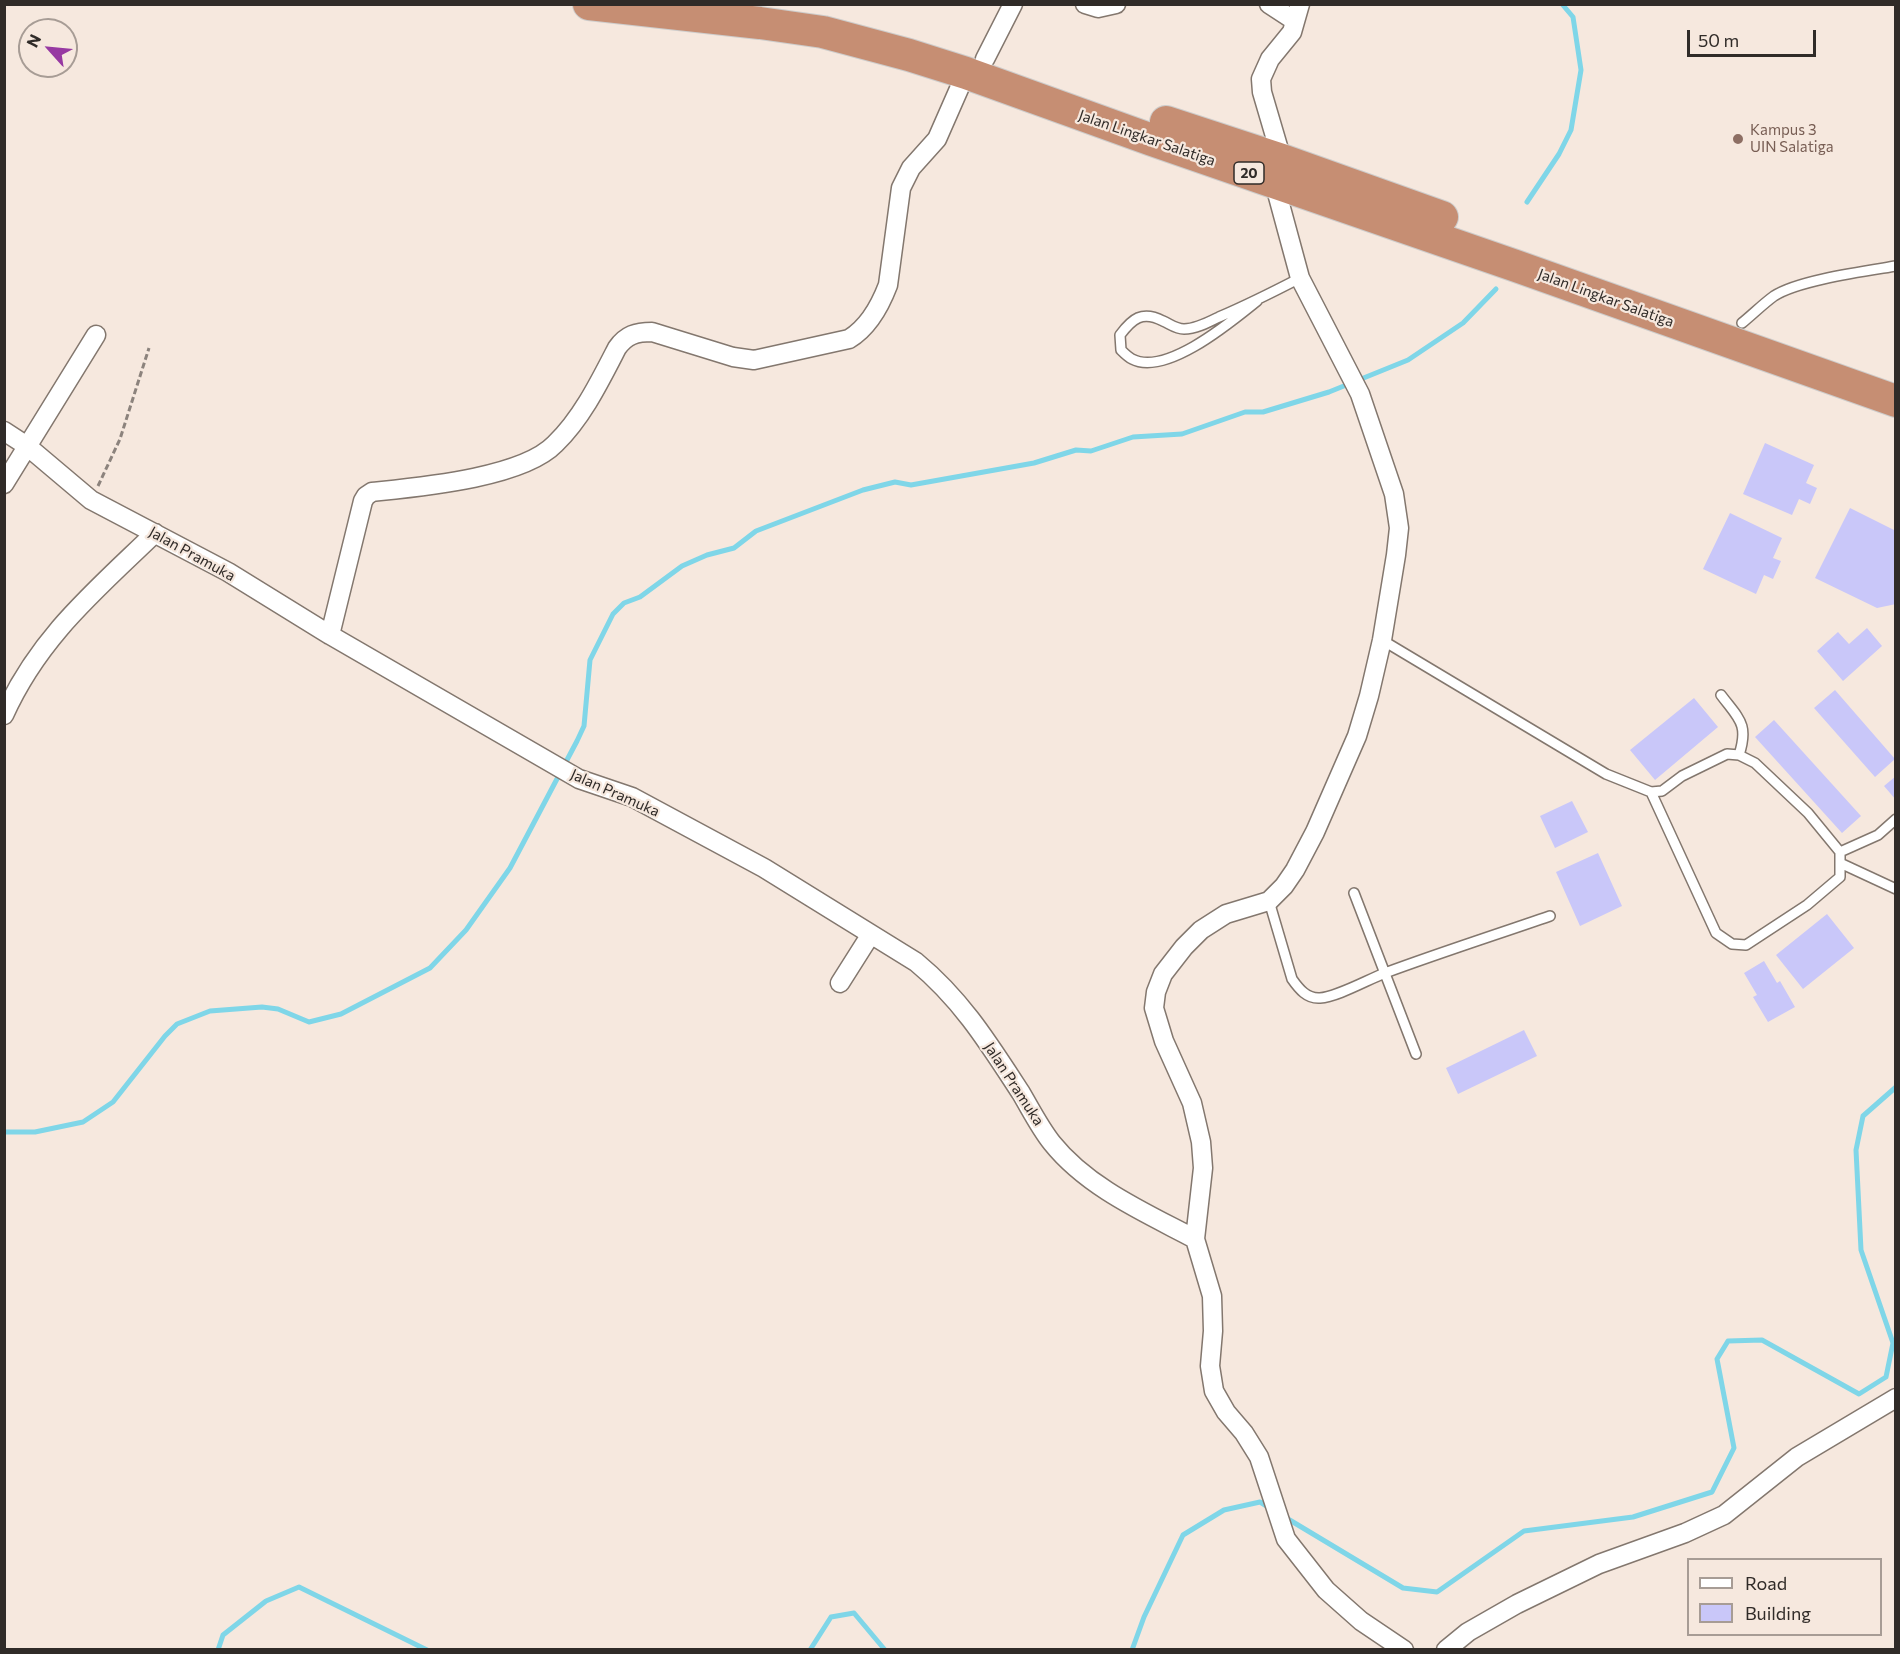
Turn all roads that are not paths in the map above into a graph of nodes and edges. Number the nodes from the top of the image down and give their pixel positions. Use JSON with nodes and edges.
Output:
{"nodes":[{"id":1,"x":589,"y":4,"type":"edge"},
{"id":2,"x":772,"y":4,"type":"edge"},
{"id":3,"x":1013,"y":4,"type":"edge"},
{"id":4,"x":1085,"y":4,"type":"edge"},
{"id":5,"x":1116,"y":4,"type":"edge"},
{"id":6,"x":1269,"y":4,"type":"edge"},
{"id":7,"x":1297,"y":13,"type":"edge"},
{"id":8,"x":976,"y":66,"type":"junction"},
{"id":9,"x":1278,"y":171,"type":"junction"},
{"id":10,"x":1896,"y":266,"type":"edge"},
{"id":11,"x":1300,"y":278,"type":"junction"},
{"id":12,"x":1257,"y":301,"type":"junction"},
{"id":13,"x":1742,"y":323,"type":"junction"},
{"id":14,"x":96,"y":335,"type":"dead end"},
{"id":15,"x":1896,"y":378,"type":"edge"},
{"id":16,"x":1896,"y":401,"type":"edge"},
{"id":17,"x":4,"y":431,"type":"edge"},
{"id":18,"x":27,"y":446,"type":"junction"},
{"id":19,"x":4,"y":484,"type":"edge"},
{"id":20,"x":155,"y":533,"type":"junction"},
{"id":21,"x":330,"y":635,"type":"junction"},
{"id":22,"x":1382,"y":640,"type":"junction"},
{"id":23,"x":1721,"y":695,"type":"dead end"},
{"id":24,"x":4,"y":715,"type":"edge"},
{"id":25,"x":1739,"y":755,"type":"junction"},
{"id":26,"x":1651,"y":792,"type":"junction"},
{"id":27,"x":1896,"y":819,"type":"edge"},
{"id":28,"x":1840,"y":852,"type":"junction"},
{"id":29,"x":1840,"y":863,"type":"junction"},
{"id":30,"x":1896,"y":889,"type":"edge"},
{"id":31,"x":1354,"y":893,"type":"dead end"},
{"id":32,"x":1269,"y":901,"type":"junction"},
{"id":33,"x":1550,"y":916,"type":"dead end"},
{"id":34,"x":871,"y":934,"type":"junction"},
{"id":35,"x":1384,"y":974,"type":"junction"},
{"id":36,"x":840,"y":983,"type":"dead end"},
{"id":37,"x":1416,"y":1054,"type":"dead end"},
{"id":38,"x":1195,"y":1239,"type":"junction"},
{"id":39,"x":1896,"y":1398,"type":"edge"},
{"id":40,"x":1404,"y":1650,"type":"edge"},
{"id":41,"x":1446,"y":1650,"type":"edge"}],
"edges":[{"from":1,"to":8,"type":"highway","name":"Jalan Lingkar Salatiga","number":"20"},
{"from":2,"to":8,"type":"highway","name":"Jalan Lingkar Salatiga","number":"20"},
{"from":3,"to":8,"type":"street"},
{"from":4,"to":5,"type":"street"},
{"from":6,"to":7,"type":"street"},
{"from":7,"to":9,"type":"street"},
{"from":8,"to":9,"type":"highway","name":"Jalan Lingkar Salatiga","number":"20"},
{"from":8,"to":21,"type":"street"},
{"from":9,"to":11,"type":"street"},
{"from":9,"to":13,"type":"highway","name":"Jalan Lingkar Salatiga","number":"20"},
{"from":9,"to":16,"type":"highway","name":"Jalan Lingkar Salatiga","number":"20"},
{"from":10,"to":13,"type":"lane"},
{"from":11,"to":12,"type":"lane"},
{"from":11,"to":22,"type":"street"},
{"from":12,"to":12,"type":"lane"},
{"from":13,"to":15,"type":"highway","name":"Jalan Lingkar Salatiga","number":"20"},
{"from":14,"to":18,"type":"street"},
{"from":17,"to":18,"type":"street","name":"Jalan Pramuka"},
{"from":18,"to":19,"type":"street"},
{"from":18,"to":20,"type":"street","name":"Jalan Pramuka"},
{"from":20,"to":21,"type":"street","name":"Jalan Pramuka"},
{"from":20,"to":24,"type":"street"},
{"from":21,"to":34,"type":"street","name":"Jalan Pramuka"},
{"from":22,"to":26,"type":"lane"},
{"from":22,"to":32,"type":"street"},
{"from":23,"to":25,"type":"lane"},
{"from":25,"to":26,"type":"lane"},
{"from":25,"to":28,"type":"lane"},
{"from":26,"to":29,"type":"lane"},
{"from":27,"to":28,"type":"lane"},
{"from":28,"to":29,"type":"lane"},
{"from":29,"to":30,"type":"lane"},
{"from":31,"to":35,"type":"lane"},
{"from":32,"to":35,"type":"lane"},
{"from":32,"to":38,"type":"street"},
{"from":33,"to":35,"type":"lane"},
{"from":34,"to":36,"type":"street"},
{"from":34,"to":38,"type":"street","name":"Jalan Pramuka"},
{"from":35,"to":37,"type":"lane"},
{"from":38,"to":40,"type":"street"},
{"from":39,"to":41,"type":"street"}]}
